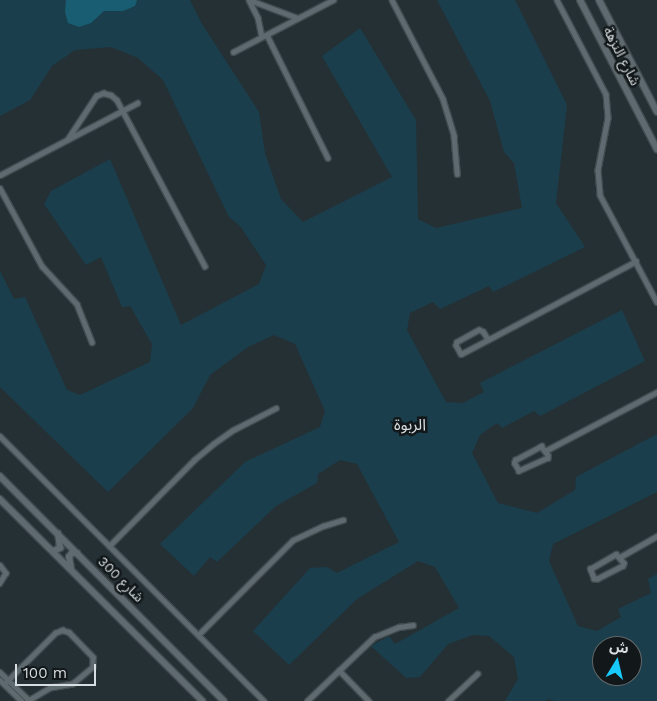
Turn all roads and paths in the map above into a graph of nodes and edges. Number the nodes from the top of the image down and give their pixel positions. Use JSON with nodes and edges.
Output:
{"nodes":[{"id":1,"x":249,"y":0,"type":"edge"},
{"id":2,"x":333,"y":0,"type":"edge"},
{"id":3,"x":392,"y":0,"type":"edge"},
{"id":4,"x":557,"y":0,"type":"edge"},
{"id":5,"x":580,"y":0,"type":"edge"},
{"id":6,"x":599,"y":0,"type":"edge"},
{"id":7,"x":298,"y":18,"type":"junction"},
{"id":8,"x":265,"y":36,"type":"junction"},
{"id":9,"x":233,"y":52,"type":"dead end"},
{"id":10,"x":137,"y":103,"type":"dead end"},
{"id":11,"x":123,"y":110,"type":"junction"},
{"id":12,"x":657,"y":112,"type":"edge"},
{"id":13,"x":67,"y":140,"type":"junction"},
{"id":14,"x":657,"y":149,"type":"edge"},
{"id":15,"x":328,"y":158,"type":"dead end"},
{"id":16,"x":457,"y":174,"type":"dead end"},
{"id":17,"x":0,"y":175,"type":"edge"},
{"id":18,"x":0,"y":188,"type":"edge"},
{"id":19,"x":636,"y":261,"type":"junction"},
{"id":20,"x":205,"y":266,"type":"dead end"},
{"id":21,"x":657,"y":302,"type":"edge"},
{"id":22,"x":488,"y":340,"type":"junction"},
{"id":23,"x":92,"y":342,"type":"dead end"},
{"id":24,"x":657,"y":392,"type":"edge"},
{"id":25,"x":276,"y":408,"type":"dead end"},
{"id":26,"x":0,"y":436,"type":"edge"},
{"id":27,"x":545,"y":451,"type":"junction"},
{"id":28,"x":0,"y":476,"type":"edge"},
{"id":29,"x":0,"y":499,"type":"edge"},
{"id":30,"x":344,"y":520,"type":"dead end"},
{"id":31,"x":58,"y":534,"type":"junction"},
{"id":32,"x":657,"y":536,"type":"edge"},
{"id":33,"x":109,"y":546,"type":"junction"},
{"id":34,"x":53,"y":552,"type":"junction"},
{"id":35,"x":77,"y":553,"type":"junction"},
{"id":36,"x":620,"y":557,"type":"junction"},
{"id":37,"x":0,"y":565,"type":"edge"},
{"id":38,"x":71,"y":568,"type":"junction"},
{"id":39,"x":0,"y":584,"type":"edge"},
{"id":40,"x":413,"y":625,"type":"dead end"},
{"id":41,"x":198,"y":635,"type":"junction"},
{"id":42,"x":338,"y":670,"type":"junction"},
{"id":43,"x":0,"y":672,"type":"edge"},
{"id":44,"x":478,"y":674,"type":"dead end"},
{"id":45,"x":0,"y":680,"type":"edge"},
{"id":46,"x":6,"y":682,"type":"junction"},
{"id":47,"x":22,"y":701,"type":"edge"},
{"id":48,"x":29,"y":701,"type":"edge"},
{"id":49,"x":203,"y":701,"type":"edge"},
{"id":50,"x":224,"y":701,"type":"edge"},
{"id":51,"x":264,"y":701,"type":"edge"},
{"id":52,"x":307,"y":701,"type":"edge"},
{"id":53,"x":369,"y":701,"type":"edge"},
{"id":54,"x":448,"y":701,"type":"edge"}],
"edges":[{"from":1,"to":7,"type":"street"},
{"from":1,"to":8,"type":"street"},
{"from":2,"to":7,"type":"street"},
{"from":3,"to":16,"type":"street"},
{"from":4,"to":19,"type":"street"},
{"from":5,"to":14,"type":"main road","name":"شارع النزهة"},
{"from":6,"to":12,"type":"main road","name":"شارع النزهة"},
{"from":7,"to":8,"type":"street"},
{"from":8,"to":9,"type":"street"},
{"from":8,"to":15,"type":"street"},
{"from":10,"to":11,"type":"street"},
{"from":11,"to":13,"type":"street"},
{"from":11,"to":13,"type":"street"},
{"from":11,"to":20,"type":"street"},
{"from":13,"to":17,"type":"street"},
{"from":18,"to":23,"type":"street"},
{"from":19,"to":21,"type":"street"},
{"from":19,"to":22,"type":"street"},
{"from":22,"to":22,"type":"street"},
{"from":24,"to":27,"type":"street"},
{"from":25,"to":33,"type":"street"},
{"from":26,"to":33,"type":"street"},
{"from":27,"to":27,"type":"street"},
{"from":28,"to":31,"type":"street","name":"شارع 300"},
{"from":29,"to":34,"type":"street","name":"شارع 300"},
{"from":30,"to":41,"type":"street"},
{"from":31,"to":34,"type":"street"},
{"from":31,"to":35,"type":"street","name":"شارع 300"},
{"from":32,"to":36,"type":"street"},
{"from":33,"to":41,"type":"street"},
{"from":34,"to":38,"type":"street","name":"شارع 300"},
{"from":35,"to":38,"type":"street"},
{"from":35,"to":50,"type":"street","name":"شارع 300"},
{"from":36,"to":36,"type":"street"},
{"from":37,"to":39,"type":"street"},
{"from":38,"to":49,"type":"street","name":"شارع 300"},
{"from":40,"to":42,"type":"street"},
{"from":41,"to":51,"type":"street"},
{"from":42,"to":52,"type":"street"},
{"from":42,"to":53,"type":"street"},
{"from":43,"to":46,"type":"street"},
{"from":44,"to":54,"type":"street"},
{"from":45,"to":46,"type":"street"},
{"from":46,"to":47,"type":"street"},
{"from":46,"to":48,"type":"street"},
{"from":46,"to":48,"type":"street"}]}
